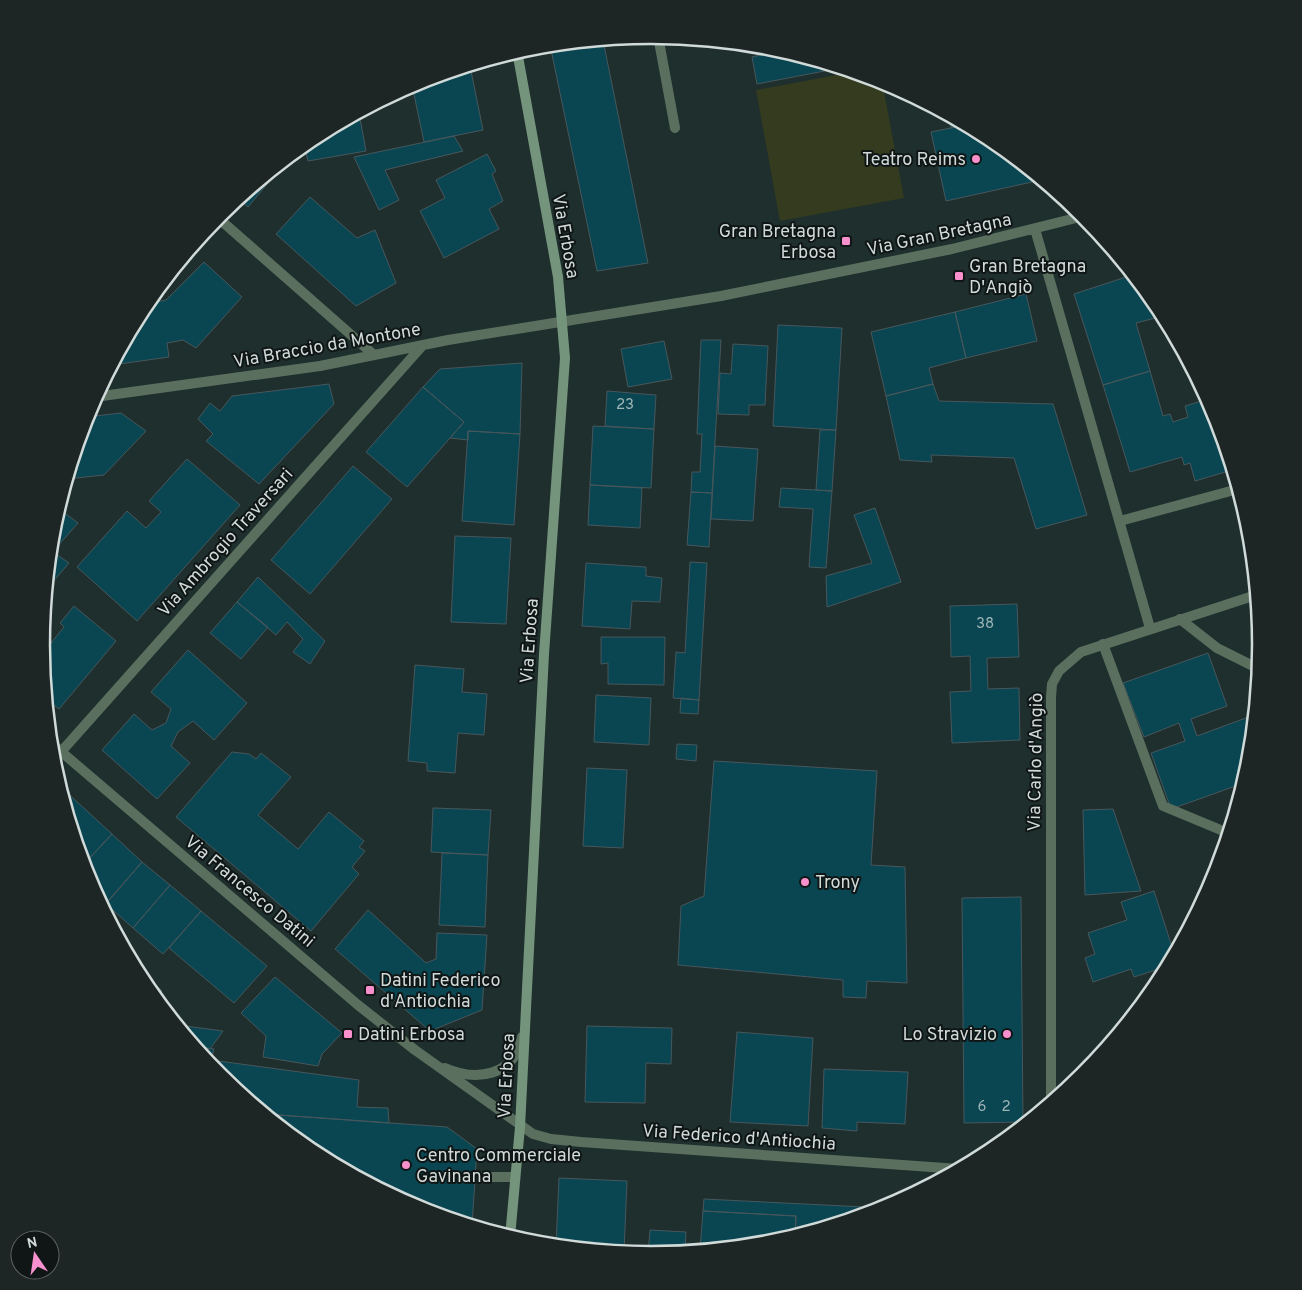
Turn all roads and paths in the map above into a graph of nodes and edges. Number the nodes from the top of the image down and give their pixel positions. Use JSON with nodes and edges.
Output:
{"nodes":[{"id":1,"x":660,"y":44,"type":"edge"},
{"id":2,"x":518,"y":59,"type":"edge"},
{"id":3,"x":675,"y":128,"type":"dead end"},
{"id":4,"x":1074,"y":219,"type":"edge"},
{"id":5,"x":224,"y":222,"type":"edge"},
{"id":6,"x":1035,"y":229,"type":"junction"},
{"id":7,"x":563,"y":323,"type":"junction"},
{"id":8,"x":423,"y":345,"type":"junction"},
{"id":9,"x":374,"y":355,"type":"junction"},
{"id":10,"x":105,"y":396,"type":"edge"},
{"id":11,"x":1232,"y":491,"type":"edge"},
{"id":12,"x":1120,"y":521,"type":"junction"},
{"id":13,"x":1250,"y":596,"type":"edge"},
{"id":14,"x":1180,"y":619,"type":"junction"},
{"id":15,"x":1150,"y":628,"type":"junction"},
{"id":16,"x":1102,"y":644,"type":"junction"},
{"id":17,"x":1251,"y":665,"type":"edge"},
{"id":18,"x":61,"y":752,"type":"joint"},
{"id":19,"x":1222,"y":831,"type":"edge"},
{"id":20,"x":526,"y":1012,"type":"junction"},
{"id":21,"x":430,"y":1061,"type":"junction"},
{"id":22,"x":1051,"y":1093,"type":"edge"},
{"id":23,"x":520,"y":1126,"type":"junction"},
{"id":24,"x":948,"y":1168,"type":"edge"},
{"id":25,"x":475,"y":1177,"type":"dead end"},
{"id":26,"x":514,"y":1177,"type":"junction"},
{"id":27,"x":510,"y":1230,"type":"edge"}],
"edges":[{"from":1,"to":3,"type":"street"},
{"from":2,"to":7,"type":"main road","name":"Via Erbosa"},
{"from":4,"to":6,"type":"street","name":"Via Gran Bretagna"},
{"from":5,"to":9,"type":"street"},
{"from":6,"to":7,"type":"street","name":"Via Gran Bretagna"},
{"from":6,"to":12,"type":"street"},
{"from":7,"to":8,"type":"street","name":"Via Braccio da Montone"},
{"from":7,"to":20,"type":"main road","name":"Via Erbosa"},
{"from":8,"to":9,"type":"street","name":"Via Braccio da Montone"},
{"from":8,"to":18,"type":"street","name":"Via Ambrogio Traversari"},
{"from":9,"to":10,"type":"street","name":"Via Braccio da Montone"},
{"from":11,"to":12,"type":"street"},
{"from":12,"to":15,"type":"street"},
{"from":13,"to":14,"type":"street","name":"Via Carlo d'Angiò"},
{"from":14,"to":15,"type":"street","name":"Via Carlo d'Angiò"},
{"from":14,"to":17,"type":"street"},
{"from":15,"to":16,"type":"street","name":"Via Carlo d'Angiò"},
{"from":16,"to":19,"type":"street"},
{"from":16,"to":22,"type":"street","name":"Via Carlo d'Angiò"},
{"from":18,"to":21,"type":"street","name":"Via Francesco Datini"},
{"from":20,"to":21,"type":"street","name":"Via Francesco Datini"},
{"from":20,"to":23,"type":"main road","name":"Via Erbosa"},
{"from":21,"to":23,"type":"street","name":"Via Francesco Datini"},
{"from":23,"to":24,"type":"street","name":"Via Federico d'Antiochia"},
{"from":23,"to":26,"type":"main road","name":"Via Erbosa"},
{"from":25,"to":26,"type":"street"},
{"from":26,"to":27,"type":"main road","name":"Via Erbosa"}]}
